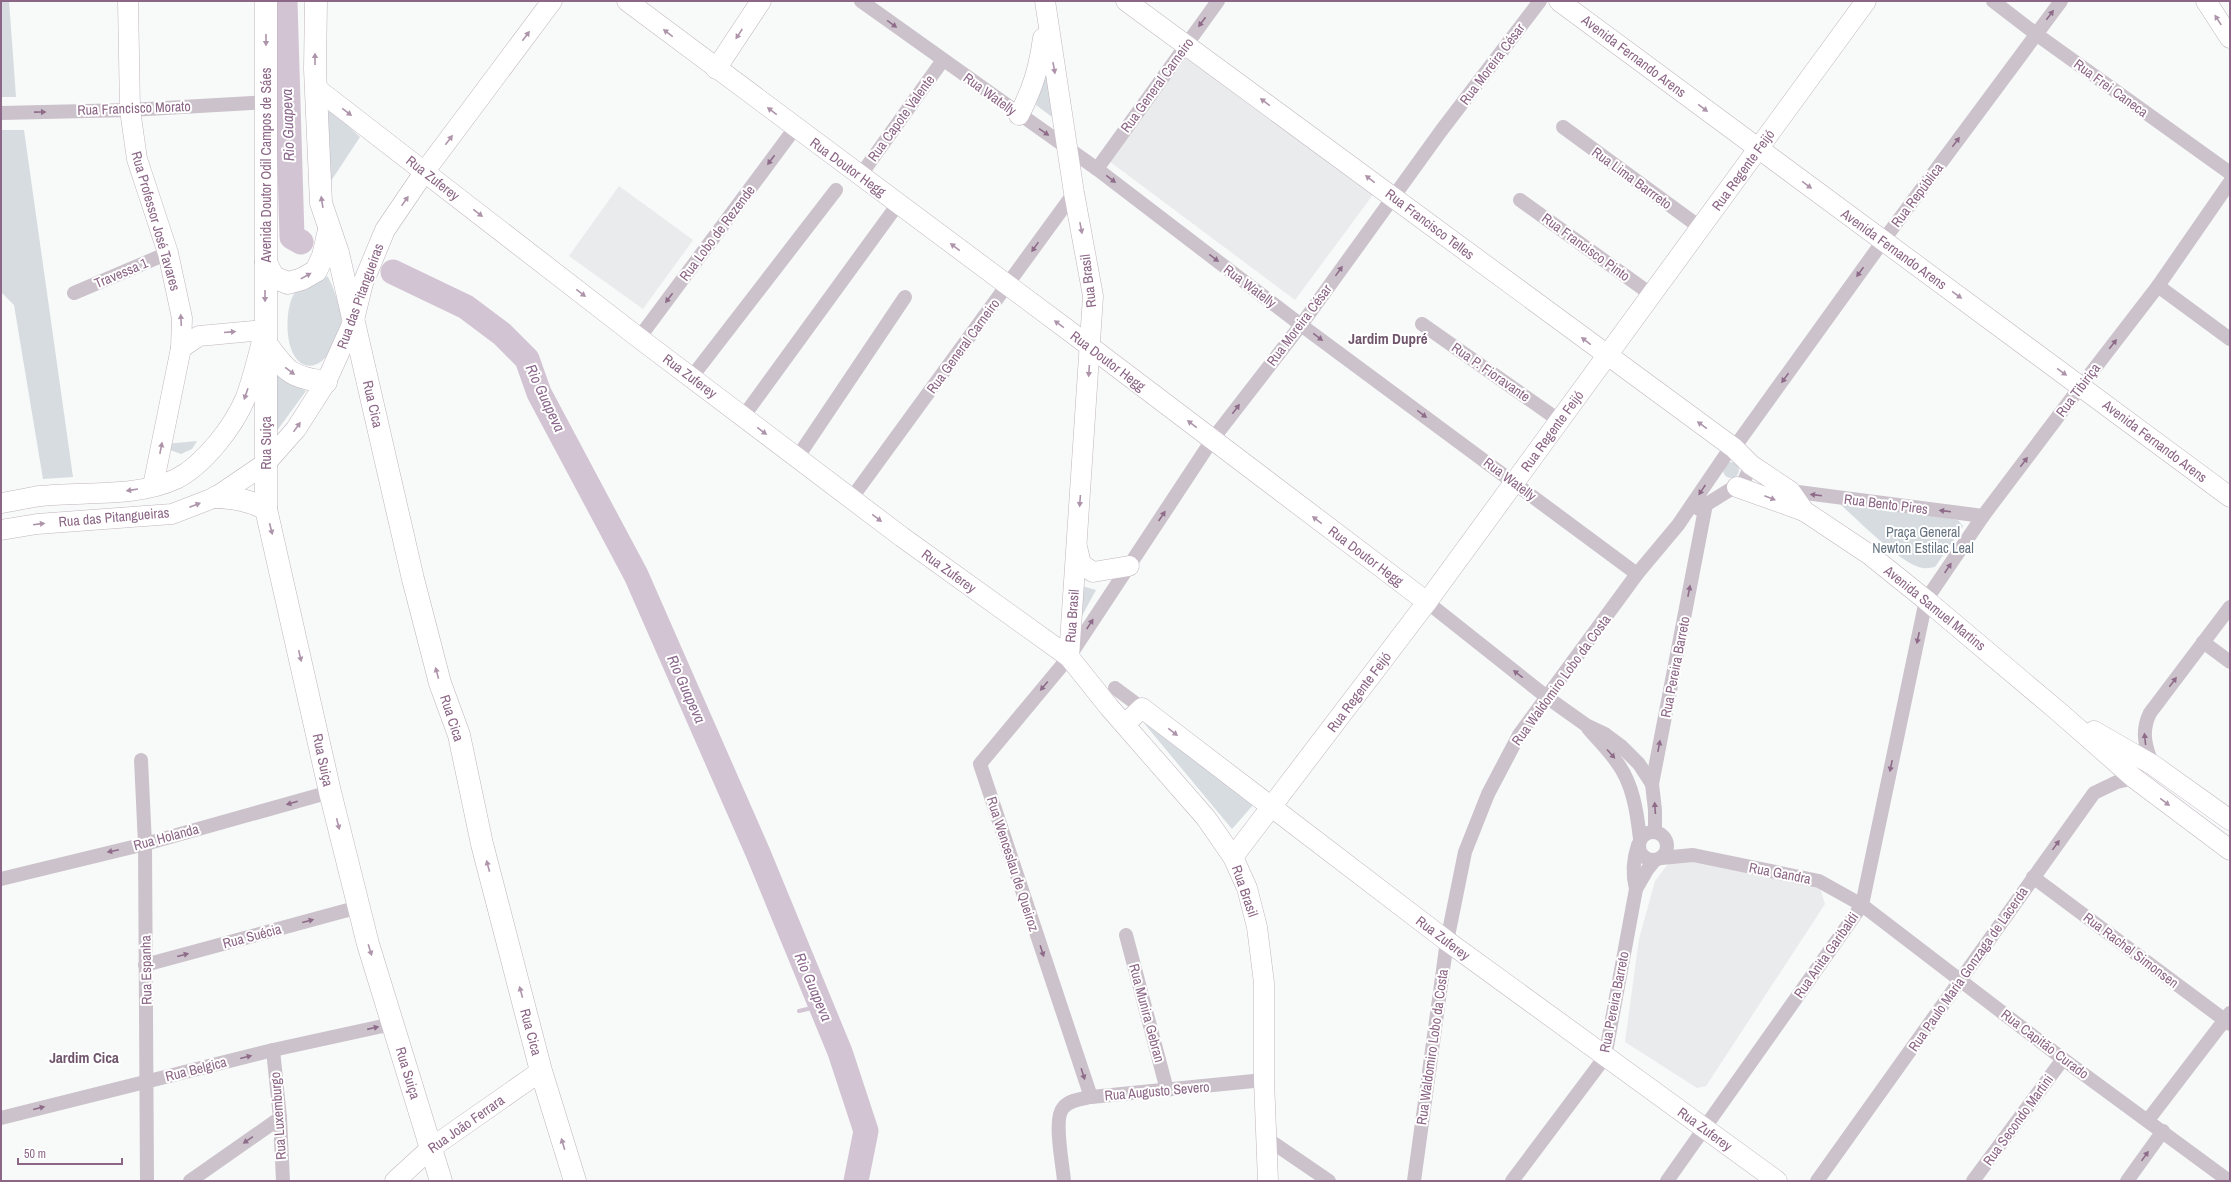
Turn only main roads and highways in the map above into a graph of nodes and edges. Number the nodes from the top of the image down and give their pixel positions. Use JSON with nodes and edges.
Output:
{"nodes":[{"id":1,"x":128,"y":1,"type":"edge"},
{"id":2,"x":266,"y":1,"type":"edge"},
{"id":3,"x":316,"y":1,"type":"edge"},
{"id":4,"x":552,"y":1,"type":"edge"},
{"id":5,"x":626,"y":1,"type":"edge"},
{"id":6,"x":761,"y":1,"type":"edge"},
{"id":7,"x":1126,"y":1,"type":"edge"},
{"id":8,"x":1559,"y":1,"type":"edge"},
{"id":9,"x":1866,"y":1,"type":"edge"},
{"id":10,"x":2206,"y":1,"type":"edge"},
{"id":11,"x":1045,"y":8,"type":"edge"},
{"id":12,"x":2230,"y":38,"type":"edge"},
{"id":13,"x":716,"y":69,"type":"junction"},
{"id":14,"x":316,"y":88,"type":"junction"},
{"id":15,"x":1019,"y":115,"type":"road end"},
{"id":16,"x":1759,"y":149,"type":"junction"},
{"id":17,"x":425,"y":171,"type":"junction"},
{"id":18,"x":329,"y":230,"type":"junction"},
{"id":19,"x":266,"y":262,"type":"junction"},
{"id":20,"x":354,"y":320,"type":"junction"},
{"id":21,"x":265,"y":336,"type":"junction"},
{"id":22,"x":181,"y":348,"type":"junction"},
{"id":23,"x":1091,"y":348,"type":"junction"},
{"id":24,"x":1608,"y":357,"type":"junction"},
{"id":25,"x":326,"y":382,"type":"junction"},
{"id":26,"x":1734,"y":448,"type":"joint"},
{"id":27,"x":266,"y":463,"type":"junction"},
{"id":28,"x":153,"y":486,"type":"junction"},
{"id":29,"x":1734,"y":488,"type":"road end"},
{"id":30,"x":2230,"y":496,"type":"edge"},
{"id":31,"x":216,"y":497,"type":"junction"},
{"id":32,"x":1,"y":503,"type":"edge"},
{"id":33,"x":266,"y":508,"type":"junction"},
{"id":34,"x":1804,"y":511,"type":"junction"},
{"id":35,"x":1,"y":530,"type":"edge"},
{"id":36,"x":1077,"y":547,"type":"junction"},
{"id":37,"x":1129,"y":566,"type":"road end"},
{"id":38,"x":1427,"y":602,"type":"junction"},
{"id":39,"x":1069,"y":656,"type":"junction"},
{"id":40,"x":2059,"y":712,"type":"junction"},
{"id":41,"x":1125,"y":724,"type":"junction"},
{"id":42,"x":2153,"y":765,"type":"junction"},
{"id":43,"x":2134,"y":778,"type":"junction"},
{"id":44,"x":1271,"y":809,"type":"junction"},
{"id":45,"x":2230,"y":820,"type":"edge"},
{"id":46,"x":2230,"y":850,"type":"edge"},
{"id":47,"x":1233,"y":857,"type":"junction"},
{"id":48,"x":542,"y":1071,"type":"junction"},
{"id":49,"x":431,"y":1148,"type":"junction"},
{"id":50,"x":395,"y":1181,"type":"edge"},
{"id":51,"x":441,"y":1181,"type":"edge"},
{"id":52,"x":575,"y":1181,"type":"edge"},
{"id":53,"x":1268,"y":1181,"type":"edge"},
{"id":54,"x":1777,"y":1181,"type":"edge"}],
"edges":[{"from":22,"to":1,"type":"main road","name":"Rua Professor José Tavares","one_way":true},
{"from":2,"to":19,"type":"main road","name":"Avenida Doutor Odil Campos de Sáes","one_way":true},
{"from":14,"to":3,"type":"main road","one_way":true},
{"from":17,"to":4,"type":"main road","name":"Rua das Pitangueiras","one_way":true},
{"from":13,"to":5,"type":"main road","name":"Rua Doutor Hegg","one_way":true},
{"from":6,"to":13,"type":"main road","one_way":true},
{"from":24,"to":7,"type":"main road","name":"Rua Francisco Telles","one_way":true},
{"from":8,"to":16,"type":"main road","name":"Avenida Fernando Arens","one_way":true},
{"from":9,"to":16,"type":"main road","name":"Rua Regente Feijó"},
{"from":12,"to":10,"type":"main road","one_way":true},
{"from":11,"to":15,"type":"main road"},
{"from":11,"to":23,"type":"main road","name":"Rua Brasil","one_way":true},
{"from":23,"to":13,"type":"main road","name":"Rua Doutor Hegg","one_way":true},
{"from":14,"to":17,"type":"main road","name":"Rua Zuferey","one_way":true},
{"from":18,"to":14,"type":"main road","one_way":true},
{"from":16,"to":24,"type":"main road","name":"Rua Regente Feijó"},
{"from":16,"to":30,"type":"main road","name":"Avenida Fernando Arens","one_way":true},
{"from":20,"to":17,"type":"main road","name":"Rua das Pitangueiras","one_way":true},
{"from":17,"to":39,"type":"main road","name":"Rua Zuferey","one_way":true},
{"from":19,"to":18,"type":"main road","one_way":true},
{"from":18,"to":20,"type":"main road","name":"Rua Cica"},
{"from":19,"to":21,"type":"main road","name":"Avenida Doutor Odil Campos de Sáes","one_way":true},
{"from":20,"to":25,"type":"main road","name":"Rua das Pitangueiras"},
{"from":48,"to":20,"type":"main road","name":"Rua Cica","one_way":true},
{"from":22,"to":21,"type":"main road","one_way":true},
{"from":21,"to":25,"type":"main road","one_way":true},
{"from":21,"to":27,"type":"main road","name":"Rua Suiça"},
{"from":21,"to":28,"type":"main road","name":"Rua das Pitangueiras","one_way":true},
{"from":28,"to":22,"type":"main road","name":"Rua Professor José Tavares","one_way":true},
{"from":23,"to":36,"type":"main road","name":"Rua Brasil","one_way":true},
{"from":38,"to":23,"type":"main road","name":"Rua Doutor Hegg","one_way":true},
{"from":26,"to":24,"type":"main road","name":"Rua Francisco Telles","one_way":true},
{"from":24,"to":38,"type":"main road","name":"Rua Regente Feijó"},
{"from":27,"to":25,"type":"main road","name":"Rua das Pitangueiras","one_way":true},
{"from":26,"to":34,"type":"main road","name":"Avenida Samuel Martins"},
{"from":27,"to":31,"type":"main road","name":"Rua das Pitangueiras"},
{"from":27,"to":33,"type":"main road","name":"Rua Suiça"},
{"from":28,"to":32,"type":"main road","name":"Rua das Pitangueiras","one_way":true},
{"from":29,"to":34,"type":"main road","one_way":true},
{"from":31,"to":33,"type":"main road"},
{"from":35,"to":31,"type":"main road","name":"Rua das Pitangueiras","one_way":true},
{"from":33,"to":49,"type":"main road","name":"Rua Suiça","one_way":true},
{"from":34,"to":40,"type":"main road","name":"Avenida Samuel Martins"},
{"from":36,"to":37,"type":"main road"},
{"from":36,"to":39,"type":"main road","name":"Rua Brasil"},
{"from":38,"to":44,"type":"main road","name":"Rua Regente Feijó"},
{"from":39,"to":41,"type":"main road","name":"Rua Brasil"},
{"from":40,"to":42,"type":"main road","name":"Avenida Samuel Martins"},
{"from":40,"to":43,"type":"main road","name":"Avenida Samuel Martins"},
{"from":41,"to":44,"type":"main road","name":"Rua Zuferey","one_way":true},
{"from":41,"to":47,"type":"main road","name":"Rua Brasil"},
{"from":42,"to":43,"type":"main road"},
{"from":42,"to":45,"type":"main road","name":"Avenida Samuel Martins"},
{"from":43,"to":46,"type":"main road","name":"Avenida Samuel Martins","one_way":true},
{"from":44,"to":47,"type":"main road","name":"Rua Regente Feijó"},
{"from":44,"to":54,"type":"main road","name":"Rua Zuferey"},
{"from":47,"to":53,"type":"main road","name":"Rua Brasil"},
{"from":48,"to":49,"type":"main road","name":"Rua João Ferrara"},
{"from":52,"to":48,"type":"main road","name":"Rua Cica","one_way":true},
{"from":49,"to":50,"type":"main road","name":"Rua João Ferrara"},
{"from":49,"to":51,"type":"main road","name":"Rua Suiça"}]}
